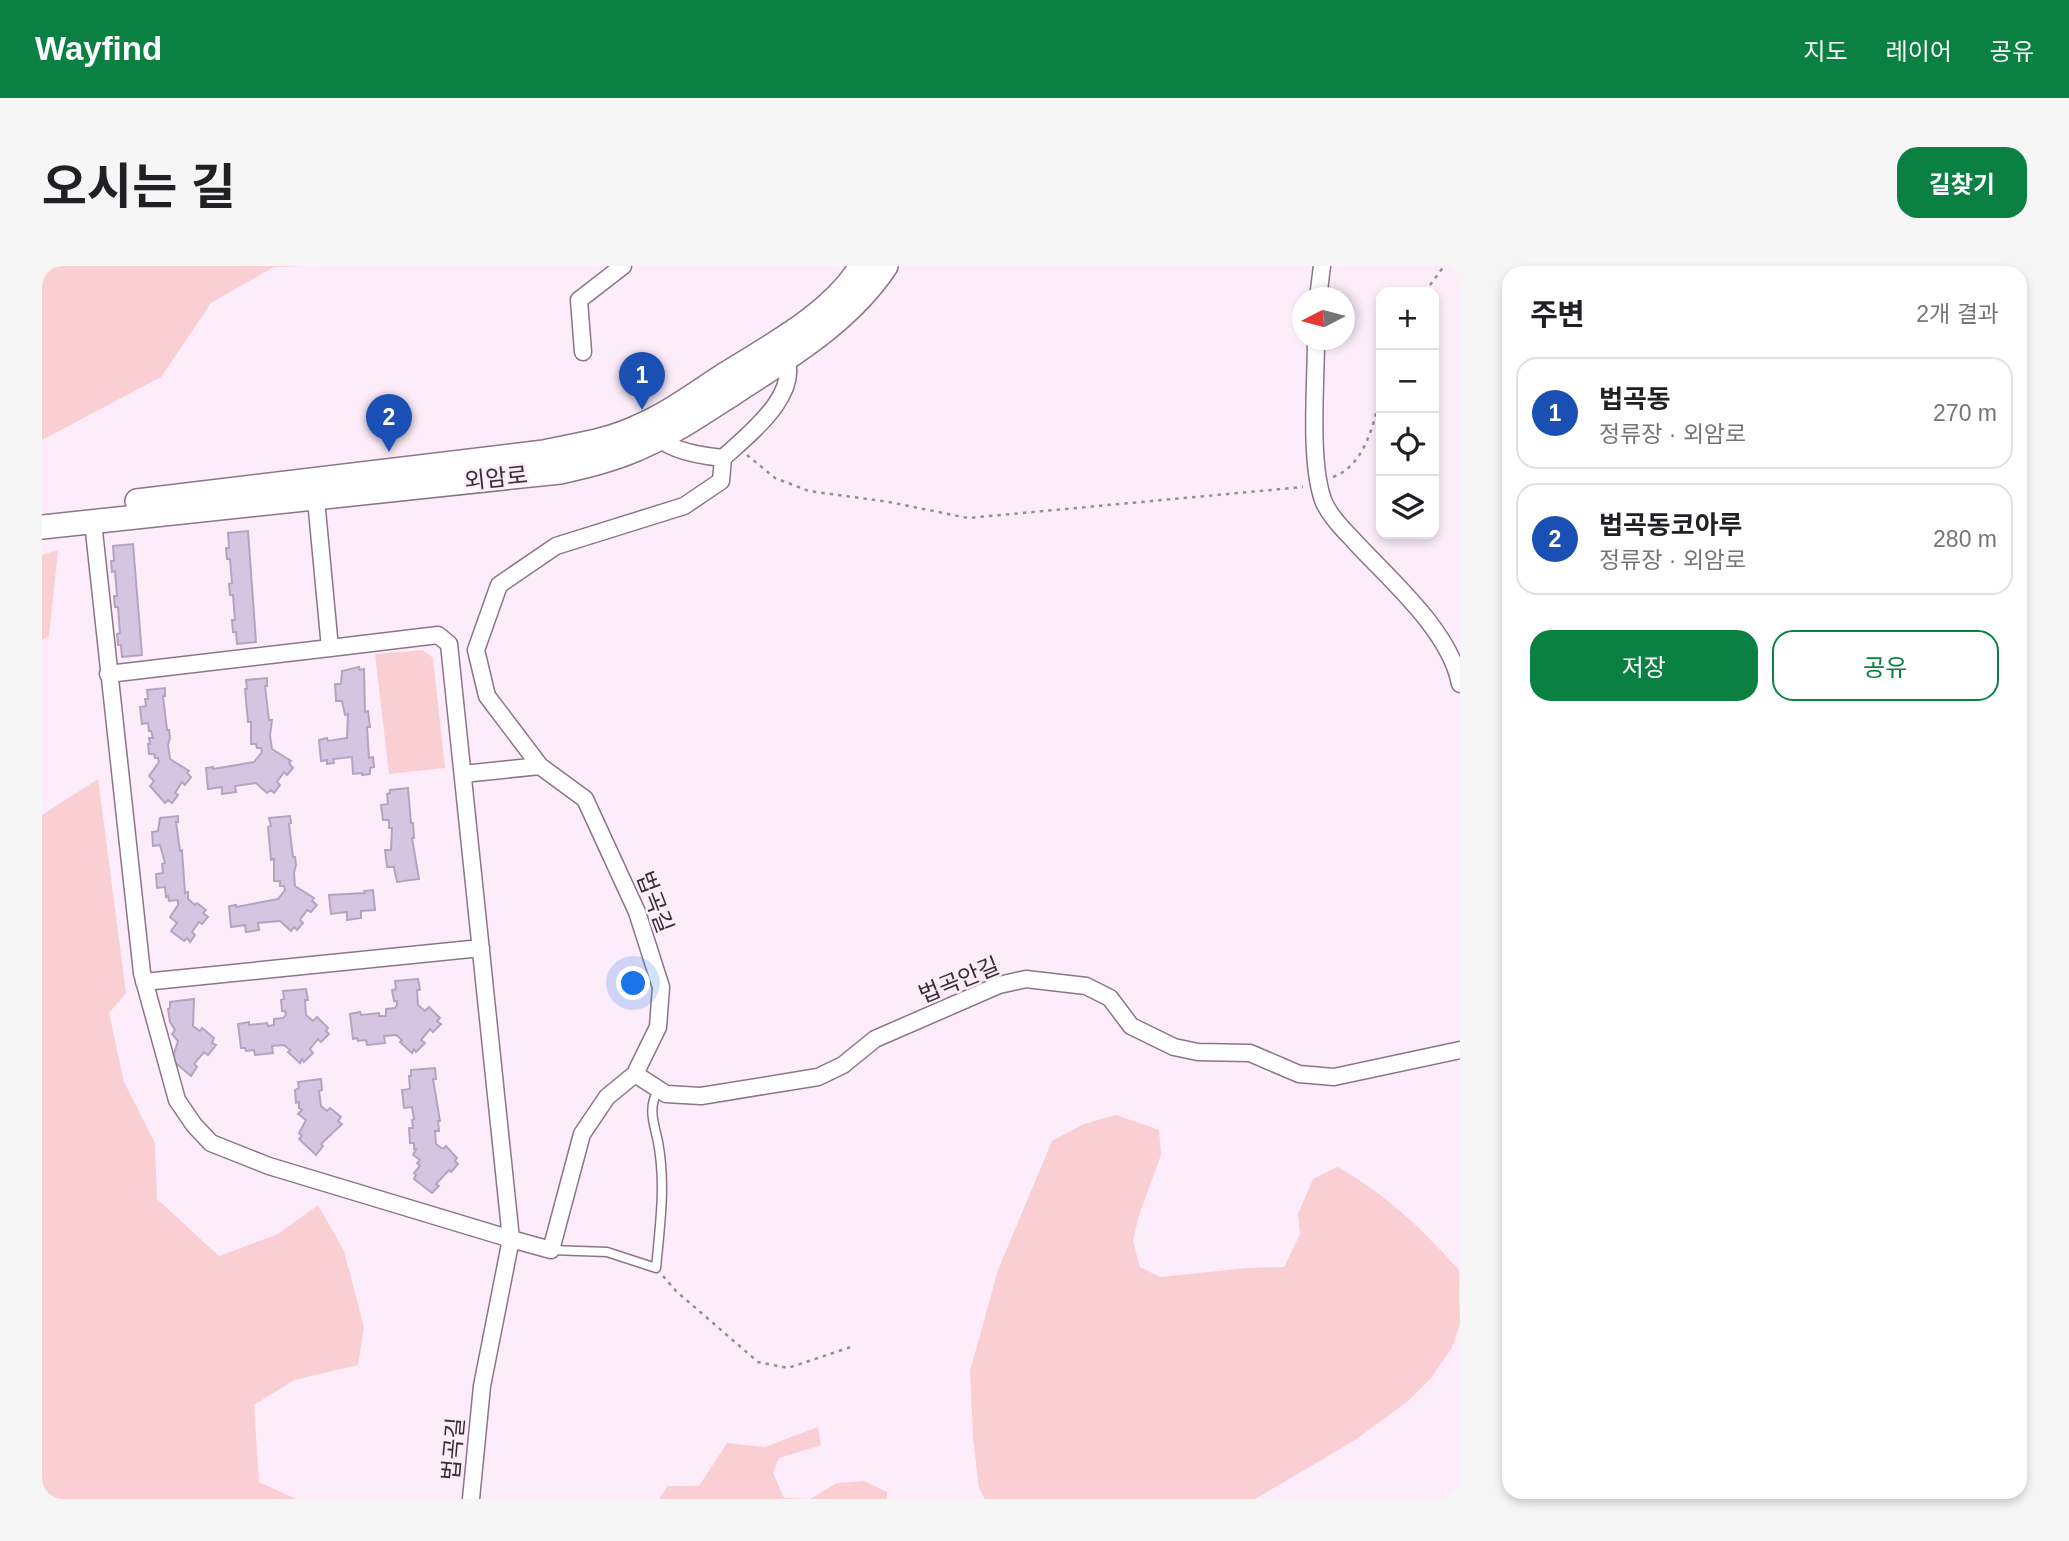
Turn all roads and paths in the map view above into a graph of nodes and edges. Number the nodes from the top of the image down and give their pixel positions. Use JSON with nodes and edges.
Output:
{"nodes":[{"id":1,"x":623,"y":266,"type":"edge"},
{"id":2,"x":861,"y":266,"type":"edge"},
{"id":3,"x":886,"y":266,"type":"edge"},
{"id":4,"x":1322,"y":266,"type":"edge"},
{"id":5,"x":1444,"y":266,"type":"edge"},
{"id":6,"x":1319,"y":287,"type":"edge"},
{"id":7,"x":1429,"y":287,"type":"edge"},
{"id":8,"x":1316,"y":350,"type":"edge"},
{"id":9,"x":782,"y":351,"type":"junction"},
{"id":10,"x":583,"y":352,"type":"dead end"},
{"id":11,"x":1376,"y":408,"type":"edge"},
{"id":12,"x":654,"y":430,"type":"junction"},
{"id":13,"x":736,"y":446,"type":"junction"},
{"id":14,"x":723,"y":458,"type":"junction"},
{"id":15,"x":1319,"y":482,"type":"junction"},
{"id":16,"x":315,"y":488,"type":"junction"},
{"id":17,"x":42,"y":512,"type":"edge"},
{"id":18,"x":93,"y":522,"type":"junction"},
{"id":19,"x":42,"y":527,"type":"edge"},
{"id":20,"x":330,"y":648,"type":"junction"},
{"id":21,"x":108,"y":674,"type":"junction"},
{"id":22,"x":1460,"y":684,"type":"edge"},
{"id":23,"x":540,"y":766,"type":"junction"},
{"id":24,"x":463,"y":774,"type":"junction"},
{"id":25,"x":481,"y":948,"type":"junction"},
{"id":26,"x":144,"y":982,"type":"junction"},
{"id":27,"x":1460,"y":1050,"type":"edge"},
{"id":28,"x":635,"y":1074,"type":"junction"},
{"id":29,"x":659,"y":1089,"type":"junction"},
{"id":30,"x":511,"y":1239,"type":"junction"},
{"id":31,"x":551,"y":1250,"type":"junction"},
{"id":32,"x":656,"y":1268,"type":"junction"},
{"id":33,"x":851,"y":1347,"type":"dead end"},
{"id":34,"x":471,"y":1499,"type":"edge"}],
"edges":[{"from":1,"to":10,"type":"street"},
{"from":2,"to":9,"type":"main road","name":"외암로"},
{"from":3,"to":9,"type":"main road","name":"외암로"},
{"from":4,"to":6,"type":"street"},
{"from":5,"to":7,"type":"path"},
{"from":8,"to":15,"type":"street"},
{"from":9,"to":12,"type":"main road","name":"외암로"},
{"from":9,"to":13,"type":"street"},
{"from":11,"to":15,"type":"path"},
{"from":12,"to":14,"type":"street"},
{"from":12,"to":16,"type":"main road","name":"외암로"},
{"from":13,"to":14,"type":"street"},
{"from":13,"to":15,"type":"path"},
{"from":14,"to":23,"type":"street","name":"법곡길"},
{"from":15,"to":22,"type":"street"},
{"from":16,"to":17,"type":"main road","name":"외암로"},
{"from":16,"to":18,"type":"main road","name":"외암로"},
{"from":16,"to":20,"type":"street"},
{"from":18,"to":19,"type":"main road","name":"외암로"},
{"from":18,"to":21,"type":"street"},
{"from":20,"to":21,"type":"street"},
{"from":20,"to":24,"type":"street"},
{"from":21,"to":26,"type":"street"},
{"from":23,"to":24,"type":"street"},
{"from":23,"to":28,"type":"street","name":"법곡길"},
{"from":24,"to":25,"type":"street","name":"법곡길"},
{"from":25,"to":26,"type":"street"},
{"from":25,"to":30,"type":"street","name":"법곡길"},
{"from":26,"to":30,"type":"street"},
{"from":27,"to":29,"type":"street","name":"법곡안길"},
{"from":28,"to":29,"type":"street","name":"법곡안길"},
{"from":28,"to":31,"type":"street","name":"법곡길"},
{"from":29,"to":32,"type":"lane"},
{"from":30,"to":31,"type":"street"},
{"from":30,"to":34,"type":"street","name":"법곡길"},
{"from":31,"to":32,"type":"lane"},
{"from":32,"to":33,"type":"path"}]}
